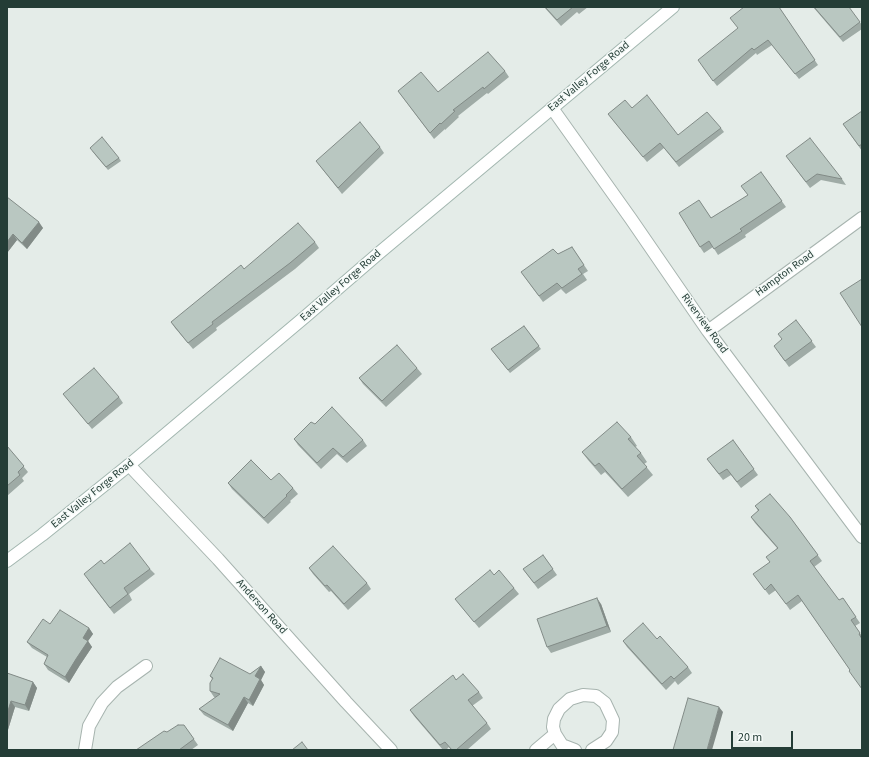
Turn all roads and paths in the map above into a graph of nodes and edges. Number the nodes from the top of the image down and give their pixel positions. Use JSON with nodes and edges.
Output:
{"nodes":[{"id":1,"x":673,"y":7,"type":"edge"},
{"id":2,"x":552,"y":108,"type":"junction"},
{"id":3,"x":862,"y":218,"type":"edge"},
{"id":4,"x":708,"y":331,"type":"junction"},
{"id":5,"x":129,"y":465,"type":"junction"},
{"id":6,"x":862,"y":537,"type":"edge"},
{"id":7,"x":7,"y":561,"type":"edge"},
{"id":8,"x":146,"y":666,"type":"dead end"},
{"id":9,"x":555,"y":734,"type":"junction"},
{"id":10,"x":86,"y":750,"type":"edge"},
{"id":11,"x":391,"y":750,"type":"edge"},
{"id":12,"x":536,"y":750,"type":"edge"},
{"id":13,"x":576,"y":750,"type":"edge"},
{"id":14,"x":592,"y":750,"type":"edge"}],
"edges":[{"from":1,"to":2,"type":"street","name":"East Valley Forge Road"},
{"from":2,"to":4,"type":"street","name":"Riverview Road"},
{"from":2,"to":5,"type":"street","name":"East Valley Forge Road"},
{"from":3,"to":4,"type":"street","name":"Hampton Road"},
{"from":4,"to":6,"type":"street","name":"Riverview Road"},
{"from":5,"to":7,"type":"street","name":"East Valley Forge Road"},
{"from":5,"to":11,"type":"street","name":"Anderson Road"},
{"from":8,"to":10,"type":"street"},
{"from":9,"to":12,"type":"street"},
{"from":9,"to":13,"type":"street"},
{"from":9,"to":14,"type":"street"}]}
